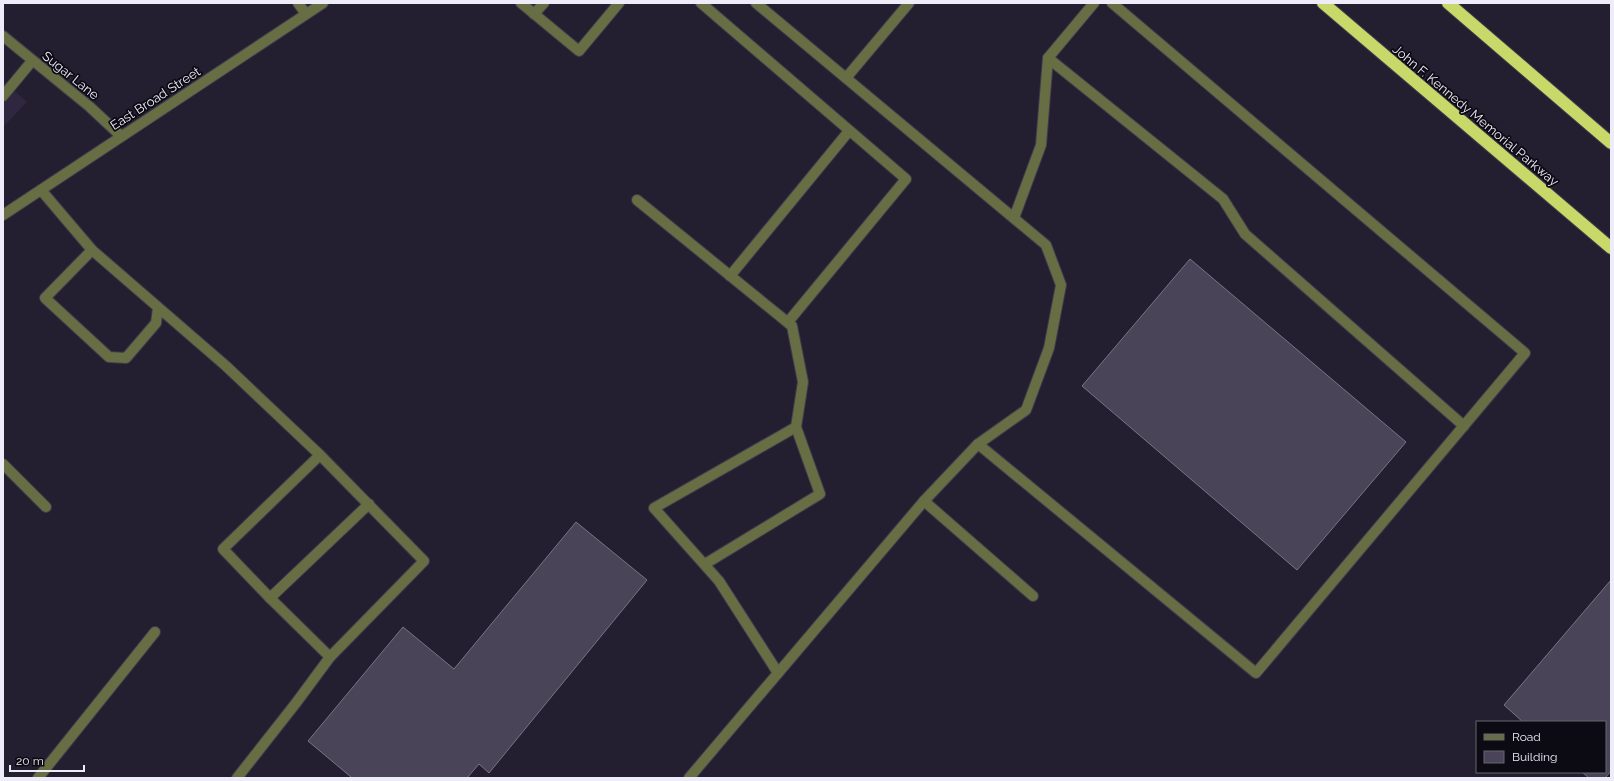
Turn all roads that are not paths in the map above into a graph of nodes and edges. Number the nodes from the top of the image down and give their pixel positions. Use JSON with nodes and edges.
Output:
{"nodes":[{"id":1,"x":298,"y":3,"type":"edge"},
{"id":2,"x":322,"y":3,"type":"edge"},
{"id":3,"x":521,"y":3,"type":"edge"},
{"id":4,"x":544,"y":3,"type":"edge"},
{"id":5,"x":618,"y":3,"type":"edge"},
{"id":6,"x":702,"y":3,"type":"edge"},
{"id":7,"x":756,"y":3,"type":"edge"},
{"id":8,"x":909,"y":3,"type":"edge"},
{"id":9,"x":1094,"y":3,"type":"edge"},
{"id":10,"x":1112,"y":3,"type":"edge"},
{"id":11,"x":1323,"y":3,"type":"edge"},
{"id":12,"x":1448,"y":3,"type":"edge"},
{"id":13,"x":306,"y":14,"type":"junction"},
{"id":14,"x":534,"y":14,"type":"junction"},
{"id":15,"x":3,"y":36,"type":"edge"},
{"id":16,"x":1048,"y":58,"type":"junction"},
{"id":17,"x":32,"y":61,"type":"junction"},
{"id":18,"x":846,"y":78,"type":"junction"},
{"id":19,"x":3,"y":96,"type":"edge"},
{"id":20,"x":849,"y":131,"type":"junction"},
{"id":21,"x":121,"y":136,"type":"junction"},
{"id":22,"x":1611,"y":143,"type":"edge"},
{"id":23,"x":41,"y":190,"type":"junction"},
{"id":24,"x":637,"y":200,"type":"dead end"},
{"id":25,"x":3,"y":215,"type":"edge"},
{"id":26,"x":1014,"y":218,"type":"junction"},
{"id":27,"x":1611,"y":248,"type":"edge"},
{"id":28,"x":92,"y":250,"type":"junction"},
{"id":29,"x":730,"y":276,"type":"junction"},
{"id":30,"x":158,"y":308,"type":"junction"},
{"id":31,"x":788,"y":322,"type":"junction"},
{"id":32,"x":1464,"y":426,"type":"junction"},
{"id":33,"x":796,"y":427,"type":"junction"},
{"id":34,"x":978,"y":444,"type":"junction"},
{"id":35,"x":320,"y":455,"type":"junction"},
{"id":36,"x":3,"y":464,"type":"edge"},
{"id":37,"x":924,"y":501,"type":"junction"},
{"id":38,"x":369,"y":504,"type":"junction"},
{"id":39,"x":46,"y":507,"type":"dead end"},
{"id":40,"x":704,"y":564,"type":"junction"},
{"id":41,"x":1033,"y":596,"type":"dead end"},
{"id":42,"x":270,"y":598,"type":"junction"},
{"id":43,"x":155,"y":632,"type":"dead end"},
{"id":44,"x":330,"y":657,"type":"junction"},
{"id":45,"x":778,"y":673,"type":"junction"},
{"id":46,"x":38,"y":778,"type":"edge"},
{"id":47,"x":237,"y":778,"type":"edge"},
{"id":48,"x":689,"y":778,"type":"edge"}],
"edges":[{"from":1,"to":13,"type":"street"},
{"from":2,"to":13,"type":"street","name":"East Broad Street"},
{"from":3,"to":14,"type":"street"},
{"from":4,"to":14,"type":"street"},
{"from":5,"to":14,"type":"street"},
{"from":6,"to":20,"type":"street"},
{"from":7,"to":18,"type":"street"},
{"from":8,"to":18,"type":"street"},
{"from":9,"to":16,"type":"street"},
{"from":10,"to":32,"type":"street"},
{"from":11,"to":27,"type":"highway","name":"John F. Kennedy Memorial Parkway"},
{"from":12,"to":22,"type":"highway"},
{"from":13,"to":21,"type":"street","name":"East Broad Street"},
{"from":15,"to":17,"type":"street","name":"Sugar Lane"},
{"from":16,"to":26,"type":"street"},
{"from":16,"to":32,"type":"street"},
{"from":17,"to":19,"type":"street"},
{"from":17,"to":21,"type":"street","name":"Sugar Lane"},
{"from":18,"to":26,"type":"street"},
{"from":20,"to":29,"type":"street"},
{"from":20,"to":31,"type":"street"},
{"from":21,"to":23,"type":"street","name":"East Broad Street"},
{"from":23,"to":25,"type":"street","name":"East Broad Street"},
{"from":23,"to":28,"type":"street"},
{"from":24,"to":29,"type":"street"},
{"from":26,"to":34,"type":"street"},
{"from":28,"to":30,"type":"street"},
{"from":28,"to":30,"type":"street"},
{"from":29,"to":31,"type":"street"},
{"from":30,"to":35,"type":"street"},
{"from":31,"to":33,"type":"street"},
{"from":32,"to":34,"type":"street"},
{"from":33,"to":40,"type":"street"},
{"from":33,"to":40,"type":"street"},
{"from":34,"to":37,"type":"street"},
{"from":35,"to":38,"type":"street"},
{"from":35,"to":42,"type":"street"},
{"from":36,"to":39,"type":"street"},
{"from":37,"to":41,"type":"street"},
{"from":37,"to":45,"type":"street"},
{"from":38,"to":42,"type":"street"},
{"from":38,"to":44,"type":"street"},
{"from":40,"to":45,"type":"street"},
{"from":42,"to":44,"type":"street"},
{"from":43,"to":46,"type":"street"},
{"from":44,"to":47,"type":"street"},
{"from":45,"to":48,"type":"street"}]}
